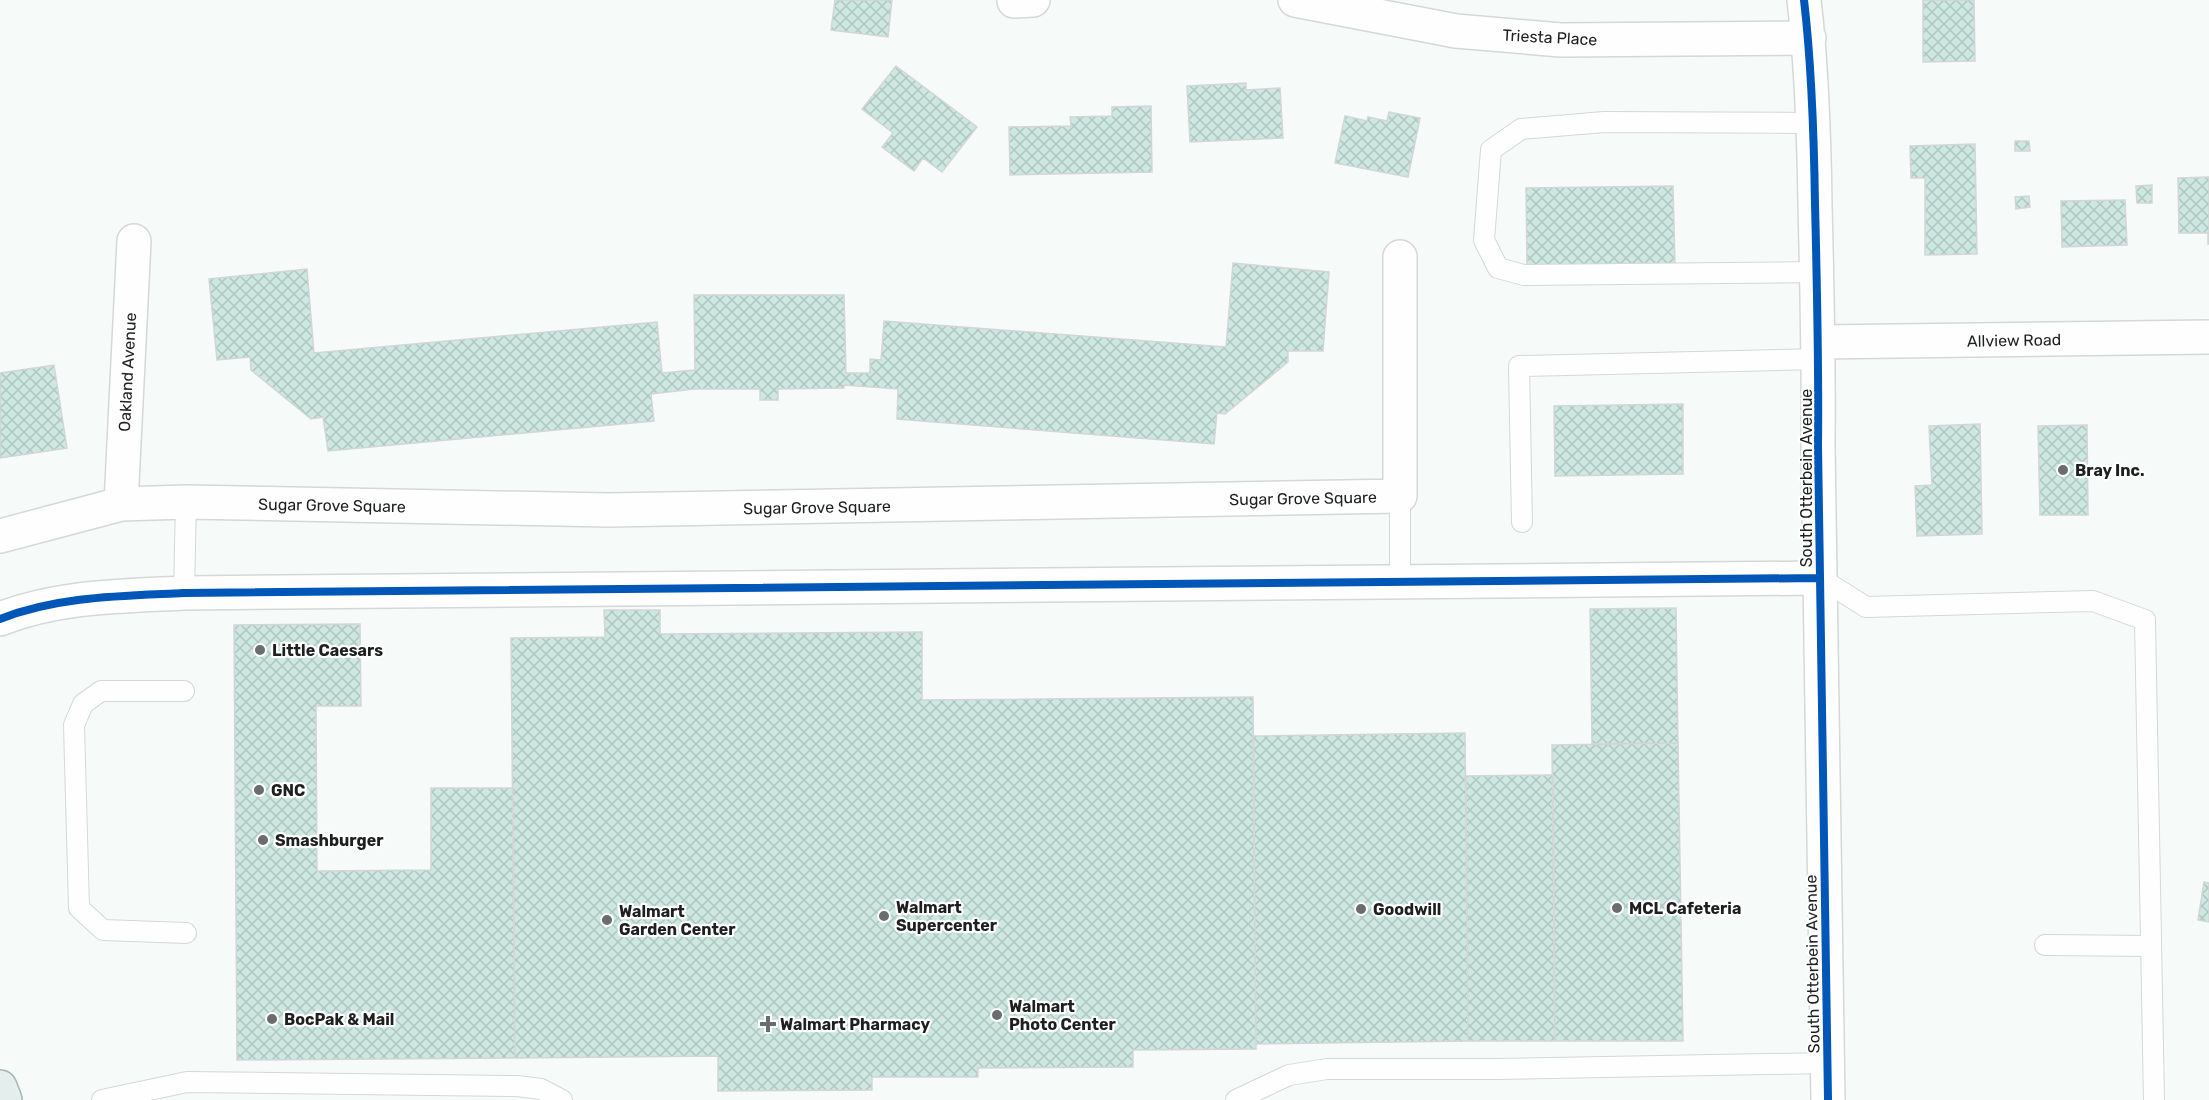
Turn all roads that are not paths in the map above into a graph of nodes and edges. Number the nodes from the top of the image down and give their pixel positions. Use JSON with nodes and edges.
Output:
{"nodes":[{"id":1,"x":1033,"y":0,"type":"edge"},
{"id":2,"x":1295,"y":0,"type":"edge"},
{"id":3,"x":1804,"y":0,"type":"edge"},
{"id":4,"x":1014,"y":1,"type":"edge"},
{"id":5,"x":1809,"y":38,"type":"junction"},
{"id":6,"x":1813,"y":123,"type":"junction"},
{"id":7,"x":134,"y":241,"type":"dead end"},
{"id":8,"x":1400,"y":257,"type":"dead end"},
{"id":9,"x":1817,"y":272,"type":"junction"},
{"id":10,"x":2209,"y":337,"type":"edge"},
{"id":11,"x":1819,"y":351,"type":"junction"},
{"id":12,"x":1400,"y":496,"type":"junction"},
{"id":13,"x":186,"y":502,"type":"junction"},
{"id":14,"x":121,"y":504,"type":"junction"},
{"id":15,"x":1522,"y":522,"type":"dead end"},
{"id":16,"x":0,"y":536,"type":"edge"},
{"id":17,"x":1820,"y":578,"type":"junction"},
{"id":18,"x":1400,"y":582,"type":"junction"},
{"id":19,"x":183,"y":593,"type":"junction"},
{"id":20,"x":0,"y":619,"type":"edge"},
{"id":21,"x":184,"y":691,"type":"dead end"},
{"id":22,"x":186,"y":933,"type":"dead end"},
{"id":23,"x":2045,"y":945,"type":"dead end"},
{"id":24,"x":2151,"y":946,"type":"junction"},
{"id":25,"x":1827,"y":1063,"type":"junction"},
{"id":26,"x":102,"y":1100,"type":"edge"},
{"id":27,"x":562,"y":1100,"type":"edge"},
{"id":28,"x":1236,"y":1100,"type":"edge"},
{"id":29,"x":1828,"y":1100,"type":"edge"},
{"id":30,"x":2154,"y":1100,"type":"edge"}],
"edges":[{"from":1,"to":4,"type":"street"},
{"from":2,"to":5,"type":"street","name":"Triesta Place"},
{"from":3,"to":5,"type":"street","name":"South Otterbein Avenue"},
{"from":5,"to":6,"type":"street","name":"South Otterbein Avenue"},
{"from":6,"to":9,"type":"street","name":"South Otterbein Avenue"},
{"from":6,"to":9,"type":"lane"},
{"from":7,"to":14,"type":"street","name":"Oakland Avenue"},
{"from":8,"to":12,"type":"street","name":"Sugar Grove Square"},
{"from":9,"to":11,"type":"street","name":"South Otterbein Avenue"},
{"from":10,"to":11,"type":"street","name":"Allview Road"},
{"from":11,"to":15,"type":"lane"},
{"from":11,"to":17,"type":"street","name":"South Otterbein Avenue"},
{"from":12,"to":13,"type":"street","name":"Sugar Grove Square"},
{"from":12,"to":18,"type":"lane"},
{"from":13,"to":14,"type":"street","name":"Sugar Grove Square"},
{"from":13,"to":19,"type":"lane"},
{"from":14,"to":16,"type":"street","name":"Sugar Grove Square"},
{"from":17,"to":18,"type":"street"},
{"from":17,"to":24,"type":"lane"},
{"from":17,"to":25,"type":"street","name":"South Otterbein Avenue"},
{"from":18,"to":19,"type":"street"},
{"from":19,"to":20,"type":"street"},
{"from":21,"to":22,"type":"lane"},
{"from":23,"to":24,"type":"lane"},
{"from":24,"to":30,"type":"lane"},
{"from":25,"to":28,"type":"lane"},
{"from":25,"to":29,"type":"street","name":"South Otterbein Avenue"},
{"from":26,"to":27,"type":"lane"}]}
